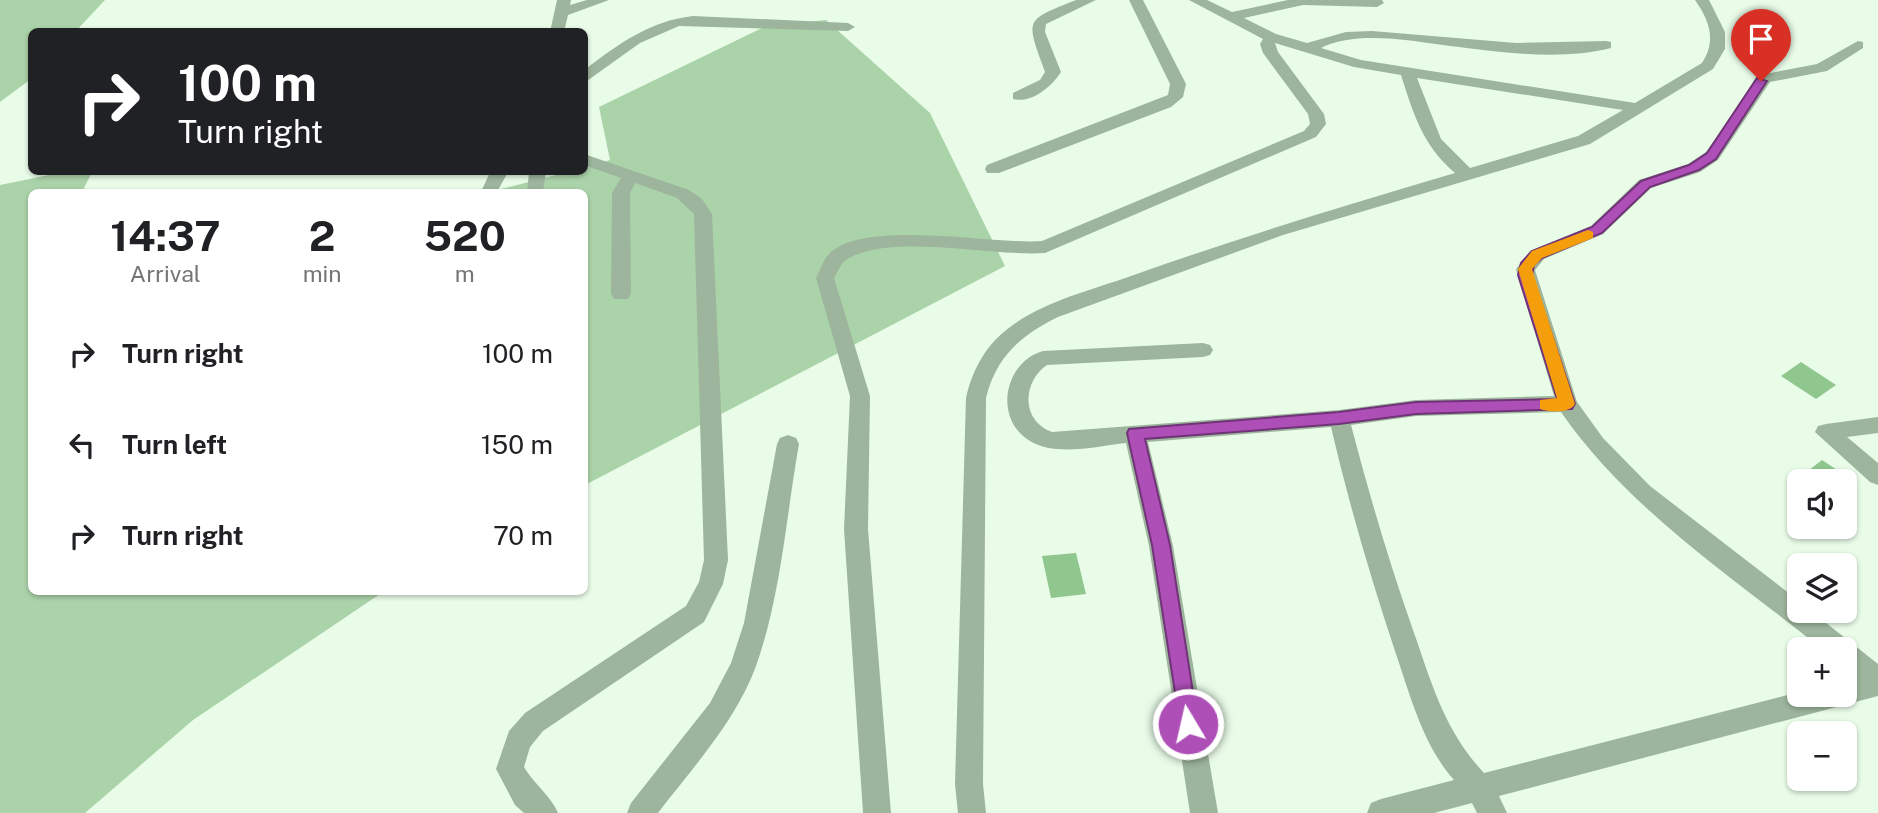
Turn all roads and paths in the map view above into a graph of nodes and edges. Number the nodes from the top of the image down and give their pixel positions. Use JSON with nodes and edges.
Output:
{"nodes":[{"id":1,"x":602,"y":0,"type":"edge"},
{"id":2,"x":1090,"y":0,"type":"edge"},
{"id":3,"x":1136,"y":0,"type":"edge"},
{"id":4,"x":1196,"y":0,"type":"edge"},
{"id":5,"x":1702,"y":0,"type":"edge"},
{"id":6,"x":1377,"y":3,"type":"dead end"},
{"id":7,"x":563,"y":6,"type":"edge"},
{"id":8,"x":1230,"y":17,"type":"junction"},
{"id":9,"x":848,"y":27,"type":"dead end"},
{"id":10,"x":558,"y":28,"type":"edge"},
{"id":11,"x":1271,"y":37,"type":"junction"},
{"id":12,"x":1606,"y":45,"type":"dead end"},
{"id":13,"x":1858,"y":45,"type":"dead end"},
{"id":14,"x":1307,"y":49,"type":"junction"},
{"id":15,"x":1408,"y":73,"type":"junction"},
{"id":16,"x":588,"y":75,"type":"edge"},
{"id":17,"x":1018,"y":96,"type":"dead end"},
{"id":18,"x":1639,"y":108,"type":"junction"},
{"id":19,"x":588,"y":160,"type":"edge"},
{"id":20,"x":993,"y":169,"type":"dead end"},
{"id":21,"x":1468,"y":175,"type":"junction"},
{"id":22,"x":631,"y":176,"type":"junction"},
{"id":23,"x":621,"y":294,"type":"dead end"},
{"id":24,"x":1203,"y":350,"type":"dead end"},
{"id":25,"x":1567,"y":404,"type":"junction"},
{"id":26,"x":1339,"y":418,"type":"junction"},
{"id":27,"x":1878,"y":425,"type":"edge"},
{"id":28,"x":1135,"y":433,"type":"junction"},
{"id":29,"x":788,"y":444,"type":"dead end"},
{"id":30,"x":1878,"y":476,"type":"edge"},
{"id":31,"x":1825,"y":637,"type":"edge"},
{"id":32,"x":1857,"y":663,"type":"edge"},
{"id":33,"x":1878,"y":682,"type":"edge"},
{"id":34,"x":1857,"y":689,"type":"edge"},
{"id":35,"x":1790,"y":707,"type":"edge"},
{"id":36,"x":1477,"y":786,"type":"junction"},
{"id":37,"x":544,"y":813,"type":"edge"},
{"id":38,"x":641,"y":813,"type":"edge"},
{"id":39,"x":877,"y":813,"type":"edge"},
{"id":40,"x":972,"y":813,"type":"edge"},
{"id":41,"x":1204,"y":813,"type":"edge"},
{"id":42,"x":1381,"y":813,"type":"edge"},
{"id":43,"x":1493,"y":813,"type":"edge"}],
"edges":[{"from":1,"to":7,"type":"street"},
{"from":2,"to":17,"type":"street"},
{"from":3,"to":20,"type":"street"},
{"from":4,"to":8,"type":"street"},
{"from":5,"to":18,"type":"street"},
{"from":6,"to":8,"type":"street"},
{"from":7,"to":10,"type":"street"},
{"from":8,"to":11,"type":"street"},
{"from":9,"to":16,"type":"street"},
{"from":11,"to":14,"type":"street"},
{"from":11,"to":39,"type":"street"},
{"from":12,"to":14,"type":"street"},
{"from":13,"to":25,"type":"street"},
{"from":14,"to":15,"type":"street"},
{"from":15,"to":18,"type":"street"},
{"from":15,"to":21,"type":"street"},
{"from":18,"to":21,"type":"street"},
{"from":19,"to":22,"type":"street"},
{"from":21,"to":40,"type":"street"},
{"from":22,"to":23,"type":"street"},
{"from":22,"to":37,"type":"street"},
{"from":24,"to":28,"type":"street"},
{"from":25,"to":26,"type":"street"},
{"from":25,"to":31,"type":"street"},
{"from":26,"to":28,"type":"street"},
{"from":26,"to":36,"type":"street"},
{"from":27,"to":30,"type":"street"},
{"from":28,"to":41,"type":"street"},
{"from":29,"to":38,"type":"street"},
{"from":32,"to":33,"type":"street"},
{"from":33,"to":34,"type":"street"},
{"from":35,"to":36,"type":"street"},
{"from":36,"to":42,"type":"street"},
{"from":36,"to":43,"type":"street"}]}
